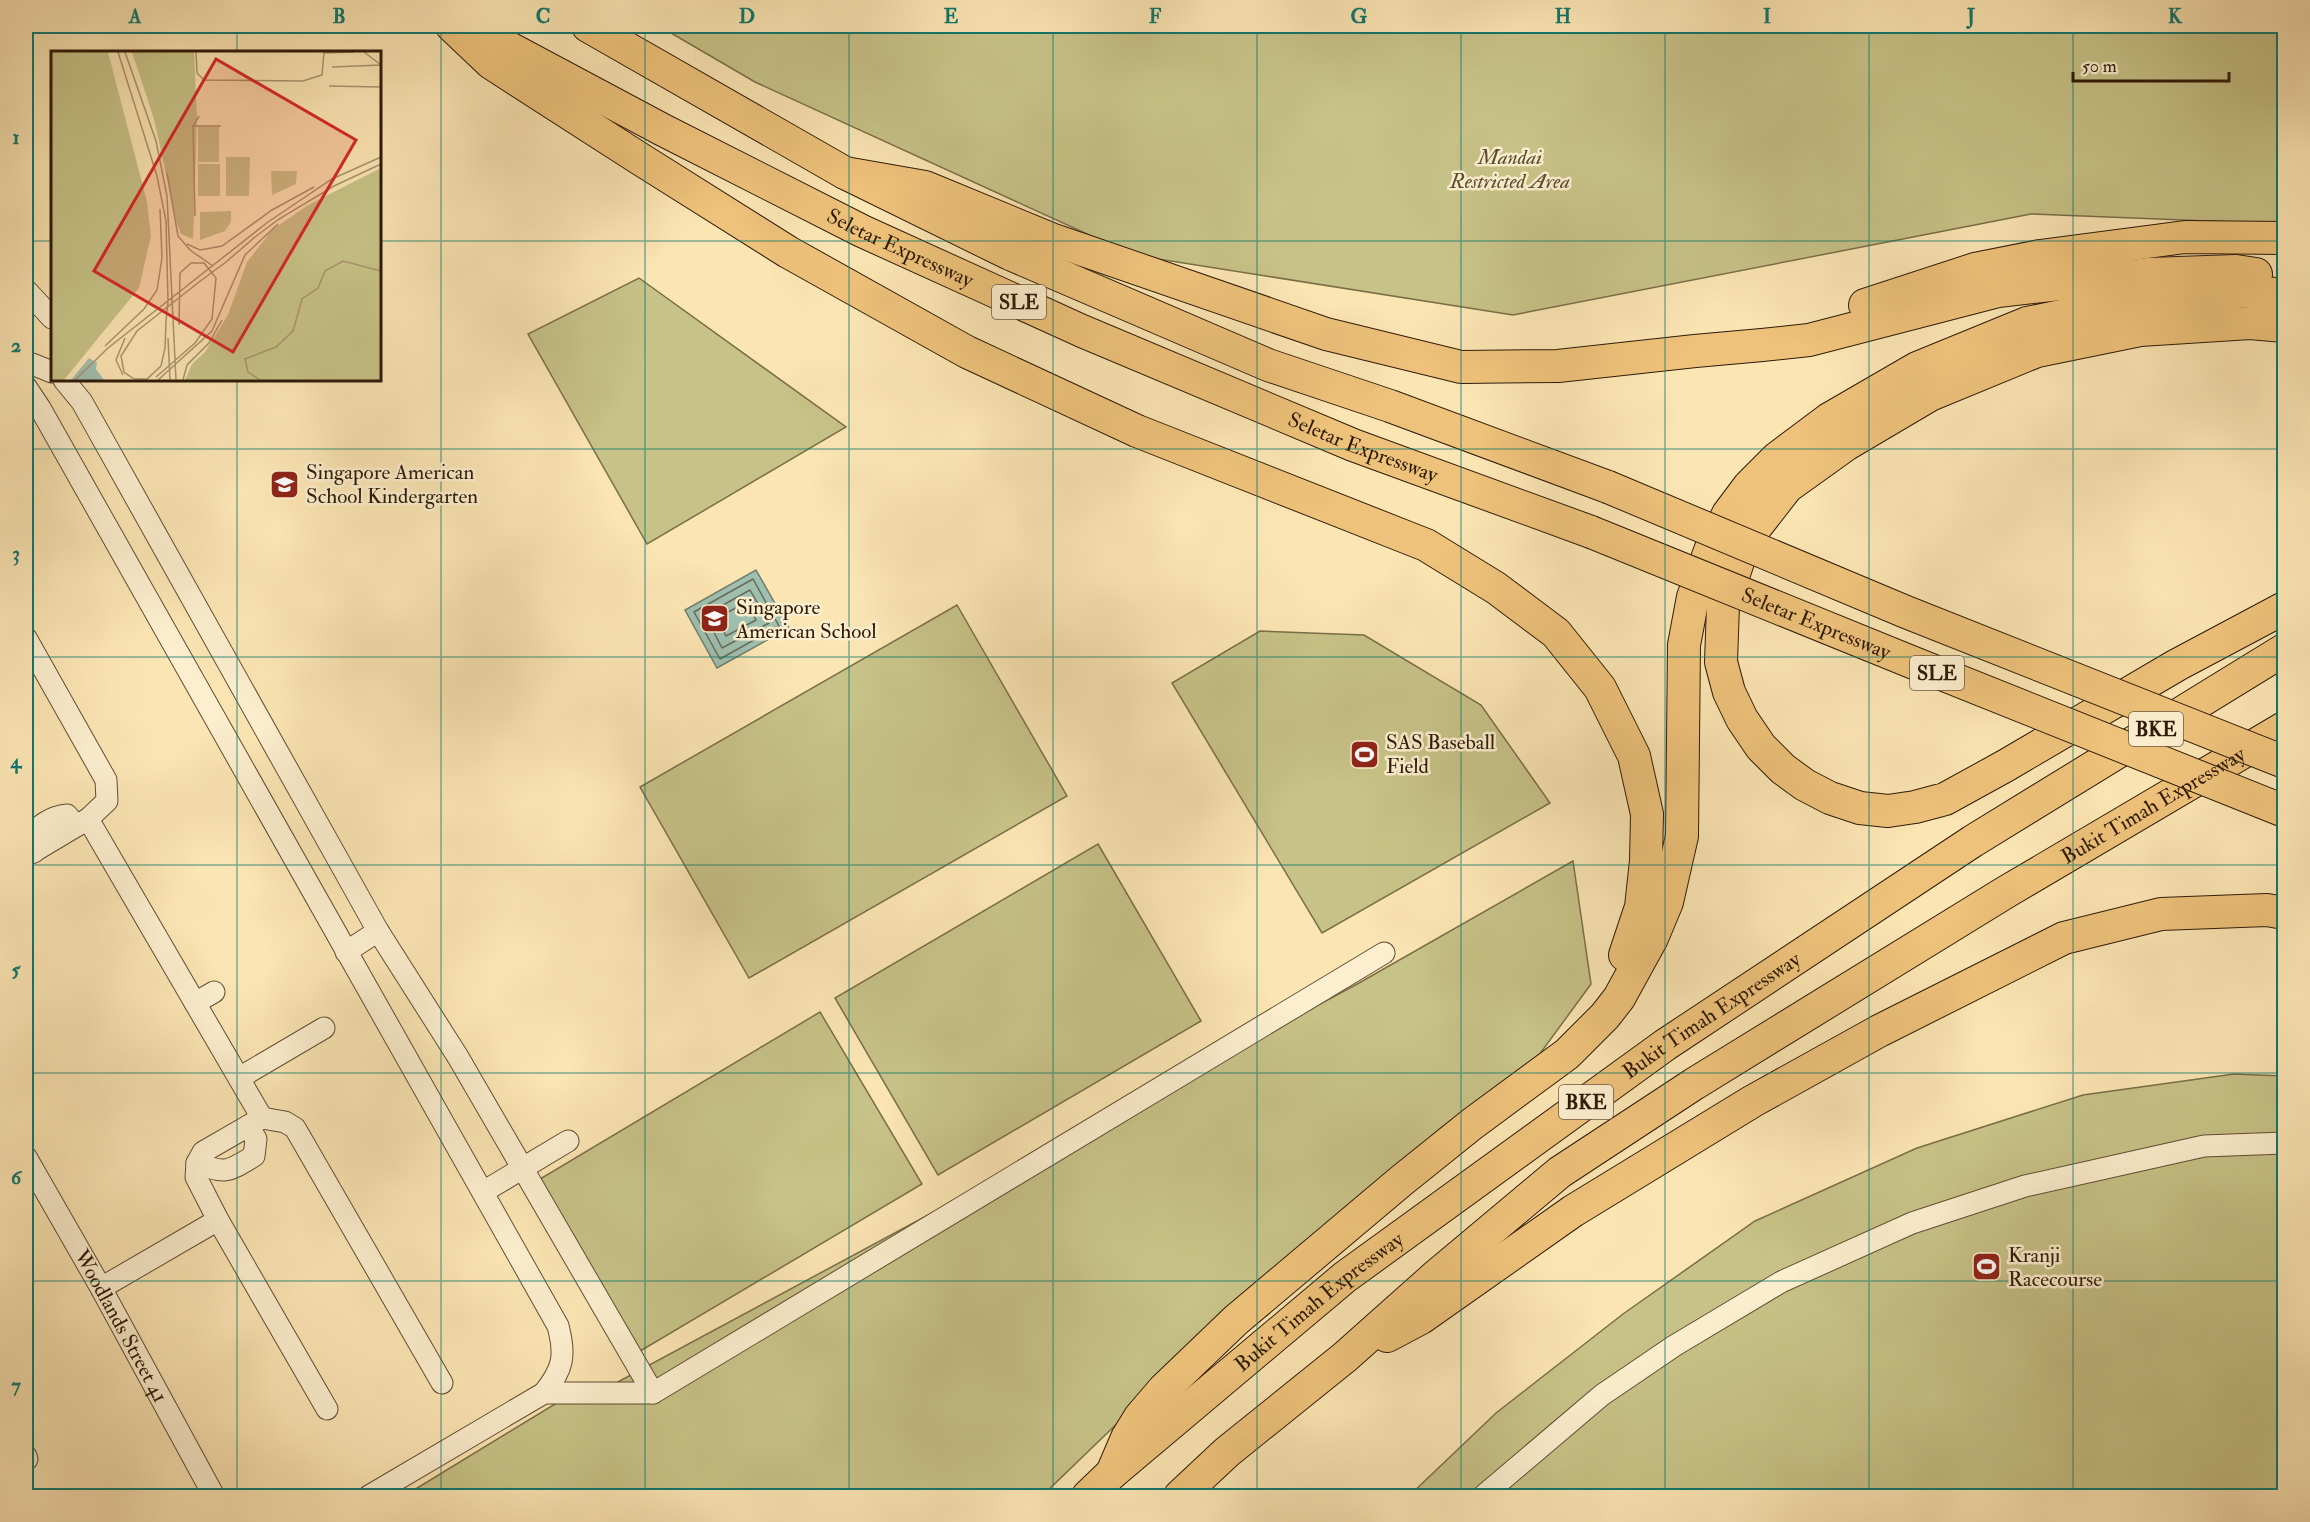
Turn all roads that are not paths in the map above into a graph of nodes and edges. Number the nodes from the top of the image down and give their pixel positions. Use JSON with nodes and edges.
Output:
{"nodes":[{"id":1,"x":452,"y":26,"type":"edge"},
{"id":2,"x":468,"y":26,"type":"edge"},
{"id":3,"x":588,"y":26,"type":"edge"},
{"id":4,"x":845,"y":173,"type":"junction"},
{"id":5,"x":2282,"y":238,"type":"edge"},
{"id":6,"x":2284,"y":278,"type":"edge"},
{"id":7,"x":26,"y":290,"type":"edge"},
{"id":8,"x":2284,"y":295,"type":"edge"},
{"id":9,"x":51,"y":317,"type":"edge"},
{"id":10,"x":2284,"y":326,"type":"edge"},
{"id":11,"x":1762,"y":345,"type":"junction"},
{"id":12,"x":26,"y":364,"type":"edge"},
{"id":13,"x":51,"y":372,"type":"edge"},
{"id":14,"x":65,"y":381,"type":"edge"},
{"id":15,"x":26,"y":387,"type":"edge"},
{"id":16,"x":2284,"y":608,"type":"edge"},
{"id":17,"x":26,"y":638,"type":"edge"},
{"id":18,"x":2284,"y":650,"type":"edge"},
{"id":19,"x":2284,"y":728,"type":"edge"},
{"id":20,"x":2284,"y":738,"type":"edge"},
{"id":21,"x":2284,"y":762,"type":"edge"},
{"id":22,"x":2213,"y":771,"type":"junction"},
{"id":23,"x":2284,"y":810,"type":"edge"},
{"id":24,"x":82,"y":823,"type":"junction"},
{"id":25,"x":30,"y":853,"type":"edge"},
{"id":26,"x":2284,"y":913,"type":"edge"},
{"id":27,"x":378,"y":931,"type":"junction"},
{"id":28,"x":346,"y":952,"type":"junction"},
{"id":29,"x":1384,"y":953,"type":"dead end"},
{"id":30,"x":214,"y":992,"type":"dead end"},
{"id":31,"x":195,"y":1003,"type":"junction"},
{"id":32,"x":324,"y":1028,"type":"dead end"},
{"id":33,"x":1544,"y":1072,"type":"junction"},
{"id":34,"x":239,"y":1078,"type":"junction"},
{"id":35,"x":255,"y":1122,"type":"junction"},
{"id":36,"x":568,"y":1141,"type":"dead end"},
{"id":37,"x":2284,"y":1143,"type":"edge"},
{"id":38,"x":26,"y":1157,"type":"edge"},
{"id":39,"x":197,"y":1164,"type":"junction"},
{"id":40,"x":522,"y":1169,"type":"junction"},
{"id":41,"x":483,"y":1192,"type":"junction"},
{"id":42,"x":218,"y":1220,"type":"junction"},
{"id":43,"x":101,"y":1288,"type":"junction"},
{"id":44,"x":1345,"y":1357,"type":"junction"},
{"id":45,"x":442,"y":1383,"type":"dead end"},
{"id":46,"x":544,"y":1393,"type":"junction"},
{"id":47,"x":653,"y":1393,"type":"junction"},
{"id":48,"x":327,"y":1409,"type":"dead end"},
{"id":49,"x":1112,"y":1473,"type":"junction"},
{"id":50,"x":214,"y":1497,"type":"edge"},
{"id":51,"x":369,"y":1497,"type":"edge"},
{"id":52,"x":1088,"y":1497,"type":"edge"},
{"id":53,"x":1180,"y":1497,"type":"edge"},
{"id":54,"x":1483,"y":1497,"type":"edge"}],
"edges":[{"from":1,"to":33,"type":"highway"},
{"from":2,"to":23,"type":"highway","name":"Seletar Expressway","number":"SLE","bridge":true},
{"from":3,"to":4,"type":"highway","name":"Seletar Expressway"},
{"from":4,"to":11,"type":"highway"},
{"from":4,"to":21,"type":"highway","name":"Seletar Expressway","bridge":true},
{"from":5,"to":11,"type":"highway"},
{"from":6,"to":11,"type":"highway"},
{"from":7,"to":9,"type":"street"},
{"from":8,"to":33,"type":"highway"},
{"from":10,"to":16,"type":"highway"},
{"from":12,"to":13,"type":"street"},
{"from":14,"to":27,"type":"street"},
{"from":15,"to":28,"type":"street"},
{"from":17,"to":24,"type":"street"},
{"from":18,"to":49,"type":"highway","name":"Bukit Timah Expressway","number":"BKE"},
{"from":19,"to":22,"type":"highway","name":"Bukit Timah Expressway","number":"BKE"},
{"from":20,"to":22,"type":"highway"},
{"from":22,"to":44,"type":"highway","name":"Bukit Timah Expressway","number":"BKE"},
{"from":24,"to":25,"type":"street"},
{"from":24,"to":31,"type":"street"},
{"from":26,"to":44,"type":"highway"},
{"from":27,"to":28,"type":"street"},
{"from":27,"to":40,"type":"street"},
{"from":28,"to":41,"type":"street"},
{"from":29,"to":47,"type":"street"},
{"from":30,"to":31,"type":"street"},
{"from":31,"to":34,"type":"street"},
{"from":32,"to":34,"type":"street"},
{"from":33,"to":49,"type":"highway"},
{"from":34,"to":35,"type":"street"},
{"from":35,"to":39,"type":"street"},
{"from":35,"to":39,"type":"street"},
{"from":35,"to":45,"type":"street"},
{"from":36,"to":40,"type":"street"},
{"from":37,"to":54,"type":"street"},
{"from":38,"to":43,"type":"street","name":"Woodlands Street 41"},
{"from":39,"to":42,"type":"street"},
{"from":40,"to":41,"type":"street"},
{"from":40,"to":47,"type":"street"},
{"from":41,"to":46,"type":"street"},
{"from":42,"to":43,"type":"street"},
{"from":42,"to":48,"type":"street"},
{"from":43,"to":50,"type":"street","name":"Woodlands Street 41"},
{"from":44,"to":53,"type":"highway","name":"Bukit Timah Expressway","number":"BKE"},
{"from":46,"to":47,"type":"street"},
{"from":46,"to":51,"type":"street"},
{"from":49,"to":52,"type":"highway","name":"Bukit Timah Expressway","number":"BKE"}]}
